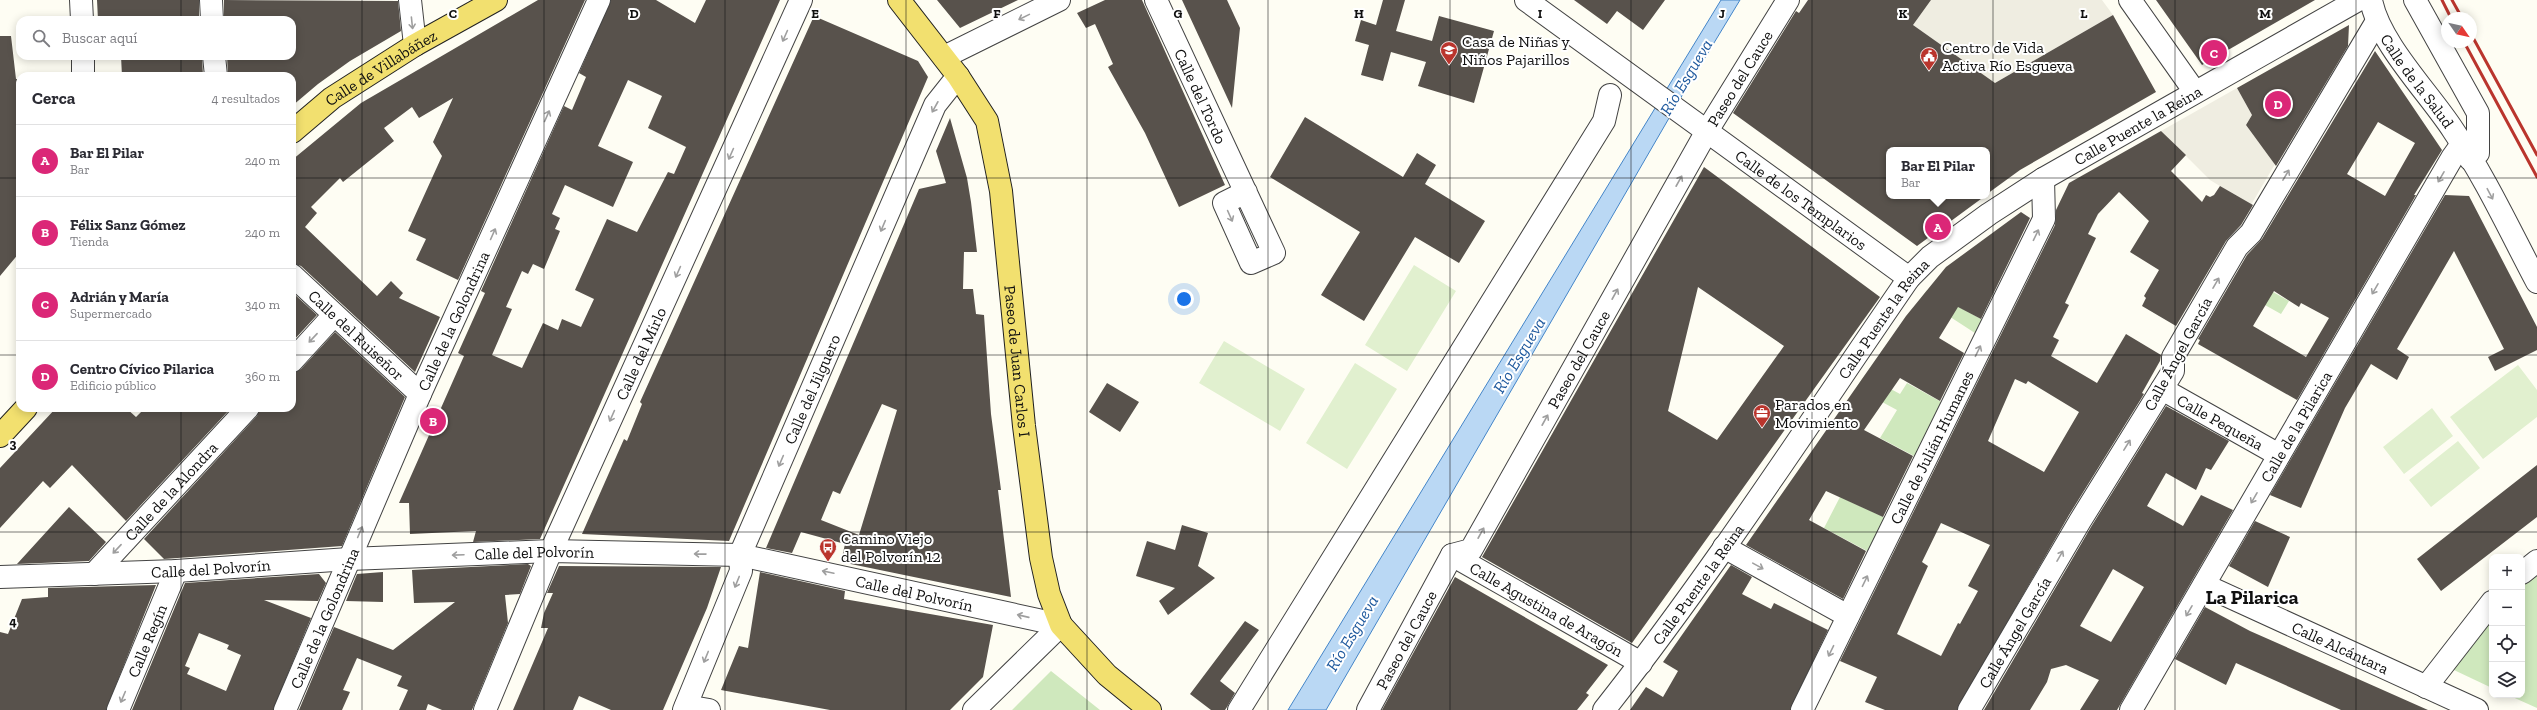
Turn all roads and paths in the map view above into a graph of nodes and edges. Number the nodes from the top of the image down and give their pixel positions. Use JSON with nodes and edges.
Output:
{"nodes":[{"id":1,"x":81,"y":0,"type":"edge"},
{"id":2,"x":211,"y":0,"type":"edge"},
{"id":3,"x":410,"y":0,"type":"edge"},
{"id":4,"x":496,"y":0,"type":"edge"},
{"id":5,"x":599,"y":0,"type":"edge"},
{"id":6,"x":801,"y":0,"type":"edge"},
{"id":7,"x":898,"y":0,"type":"edge"},
{"id":8,"x":1059,"y":0,"type":"edge"},
{"id":9,"x":1156,"y":0,"type":"edge"},
{"id":10,"x":1526,"y":0,"type":"edge"},
{"id":11,"x":1788,"y":0,"type":"edge"},
{"id":12,"x":2130,"y":0,"type":"edge"},
{"id":13,"x":2358,"y":0,"type":"edge"},
{"id":14,"x":2371,"y":0,"type":"edge"},
{"id":15,"x":2415,"y":0,"type":"edge"},
{"id":16,"x":82,"y":16,"type":"edge"},
{"id":17,"x":212,"y":16,"type":"edge"},
{"id":18,"x":2377,"y":21,"type":"junction"},
{"id":19,"x":415,"y":45,"type":"junction"},
{"id":20,"x":944,"y":57,"type":"junction"},
{"id":21,"x":82,"y":60,"type":"edge"},
{"id":22,"x":214,"y":60,"type":"edge"},
{"id":23,"x":83,"y":72,"type":"edge"},
{"id":24,"x":216,"y":72,"type":"edge"},
{"id":25,"x":958,"y":76,"type":"junction"},
{"id":26,"x":2195,"y":92,"type":"junction"},
{"id":27,"x":1610,"y":95,"type":"dead end"},
{"id":28,"x":1700,"y":126,"type":"junction"},
{"id":29,"x":296,"y":129,"type":"edge"},
{"id":30,"x":2466,"y":151,"type":"junction"},
{"id":31,"x":2043,"y":180,"type":"junction"},
{"id":32,"x":1246,"y":192,"type":"dead end"},
{"id":33,"x":1909,"y":278,"type":"junction"},
{"id":34,"x":296,"y":279,"type":"edge"},
{"id":35,"x":2537,"y":282,"type":"edge"},
{"id":36,"x":334,"y":315,"type":"junction"},
{"id":37,"x":296,"y":356,"type":"edge"},
{"id":38,"x":2162,"y":389,"type":"junction"},
{"id":39,"x":420,"y":394,"type":"junction"},
{"id":40,"x":22,"y":412,"type":"edge"},
{"id":41,"x":244,"y":412,"type":"edge"},
{"id":42,"x":0,"y":436,"type":"edge"},
{"id":43,"x":2279,"y":455,"type":"junction"},
{"id":44,"x":1724,"y":547,"type":"junction"},
{"id":45,"x":551,"y":552,"type":"junction"},
{"id":46,"x":740,"y":555,"type":"junction"},
{"id":47,"x":1452,"y":555,"type":"junction"},
{"id":48,"x":349,"y":559,"type":"junction"},
{"id":49,"x":2537,"y":561,"type":"edge"},
{"id":50,"x":2525,"y":570,"type":"edge"},
{"id":51,"x":176,"y":571,"type":"junction"},
{"id":52,"x":94,"y":574,"type":"junction"},
{"id":53,"x":2,"y":582,"type":"edge"},
{"id":54,"x":2204,"y":585,"type":"junction"},
{"id":55,"x":2489,"y":606,"type":"edge"},
{"id":56,"x":1848,"y":616,"type":"junction"},
{"id":57,"x":1061,"y":625,"type":"junction"},
{"id":58,"x":1641,"y":663,"type":"junction"},
{"id":59,"x":2426,"y":687,"type":"junction"},
{"id":60,"x":685,"y":708,"type":"edge"},
{"id":61,"x":118,"y":710,"type":"edge"},
{"id":62,"x":285,"y":710,"type":"edge"},
{"id":63,"x":485,"y":710,"type":"edge"},
{"id":64,"x":709,"y":710,"type":"edge"},
{"id":65,"x":974,"y":710,"type":"edge"},
{"id":66,"x":1150,"y":710,"type":"edge"},
{"id":67,"x":1239,"y":710,"type":"edge"},
{"id":68,"x":1368,"y":710,"type":"edge"},
{"id":69,"x":1604,"y":710,"type":"edge"},
{"id":70,"x":1802,"y":710,"type":"edge"},
{"id":71,"x":1969,"y":710,"type":"edge"},
{"id":72,"x":2131,"y":710,"type":"edge"},
{"id":73,"x":2477,"y":710,"type":"edge"}],
"edges":[{"from":1,"to":16,"type":"street"},
{"from":2,"to":17,"type":"street"},
{"from":3,"to":19,"type":"street","one_way":true},
{"from":4,"to":19,"type":"main road","name":"Calle de Villabáñez"},
{"from":39,"to":5,"type":"street","name":"Calle de la Golondrina","one_way":true},
{"from":6,"to":45,"type":"street","name":"Calle del Mirlo","one_way":true},
{"from":7,"to":20,"type":"main road","name":"Paseo de Juan Carlos I"},
{"from":8,"to":20,"type":"street","one_way":true},
{"from":9,"to":32,"type":"street","name":"Calle del Tordo"},
{"from":10,"to":28,"type":"street","name":"Calle de los Templarios"},
{"from":11,"to":28,"type":"street","name":"Paseo del Cauce"},
{"from":12,"to":26,"type":"street"},
{"from":13,"to":26,"type":"street","name":"Calle Puente la Reina"},
{"from":14,"to":18,"type":"street","name":"Calle de la Salud"},
{"from":15,"to":30,"type":"street","name":"Calle de la Salud"},
{"from":18,"to":30,"type":"street","name":"Calle de la Salud"},
{"from":38,"to":18,"type":"street","name":"Calle Ángel García","one_way":true},
{"from":19,"to":29,"type":"main road","name":"Calle de Villabáñez"},
{"from":20,"to":25,"type":"main road","name":"Paseo de Juan Carlos I"},
{"from":21,"to":23,"type":"street"},
{"from":22,"to":24,"type":"street"},
{"from":25,"to":46,"type":"street","name":"Calle del Jilguero","one_way":true},
{"from":25,"to":57,"type":"main road","name":"Paseo de Juan Carlos I"},
{"from":26,"to":31,"type":"street","name":"Calle Puente la Reina"},
{"from":27,"to":67,"type":"street"},
{"from":28,"to":33,"type":"street","name":"Calle de los Templarios"},
{"from":47,"to":28,"type":"street","name":"Paseo del Cauce","one_way":true},
{"from":30,"to":35,"type":"street","name":"Calle de la Salud","one_way":true},
{"from":30,"to":43,"type":"street","name":"Calle de la Pilarica","one_way":true},
{"from":31,"to":33,"type":"street","name":"Calle Puente la Reina"},
{"from":56,"to":31,"type":"street","name":"Calle de Julián Humanes","one_way":true},
{"from":33,"to":44,"type":"street","name":"Calle Puente la Reina"},
{"from":34,"to":36,"type":"street","name":"Calle del Ruiseñor"},
{"from":36,"to":37,"type":"street","one_way":true},
{"from":36,"to":39,"type":"street","name":"Calle del Ruiseñor"},
{"from":38,"to":43,"type":"street","name":"Calle Pequeña"},
{"from":71,"to":38,"type":"street","name":"Calle Ángel García","one_way":true},
{"from":48,"to":39,"type":"street","name":"Calle de la Golondrina","one_way":true},
{"from":40,"to":42,"type":"main road"},
{"from":41,"to":52,"type":"street","name":"Calle de la Alondra","one_way":true},
{"from":43,"to":54,"type":"street","name":"Calle de la Pilarica","one_way":true},
{"from":44,"to":56,"type":"street","one_way":true},
{"from":44,"to":58,"type":"street","name":"Calle Puente la Reina"},
{"from":46,"to":45,"type":"street","name":"Calle del Polvorín","one_way":true},
{"from":45,"to":48,"type":"street","name":"Calle del Polvorín","one_way":true},
{"from":45,"to":63,"type":"street","name":"Calle del Mirlo"},
{"from":57,"to":46,"type":"street","name":"Calle del Polvorín","one_way":true},
{"from":46,"to":60,"type":"street","name":"Calle del Jilguero","one_way":true},
{"from":47,"to":58,"type":"street","name":"Calle Agustina de Aragón"},
{"from":47,"to":68,"type":"street","name":"Paseo del Cauce"},
{"from":48,"to":51,"type":"street","name":"Calle del Polvorín"},
{"from":48,"to":62,"type":"street","name":"Calle de la Golondrina"},
{"from":49,"to":50,"type":"street"},
{"from":51,"to":52,"type":"street","name":"Calle del Polvorín"},
{"from":51,"to":61,"type":"street","name":"Calle Regín","one_way":true},
{"from":52,"to":53,"type":"street","name":"Calle del Polvorín"},
{"from":54,"to":59,"type":"street","name":"Calle Alcántara"},
{"from":54,"to":72,"type":"street","name":"Calle de la Pilarica","one_way":true},
{"from":55,"to":59,"type":"street"},
{"from":56,"to":70,"type":"street","name":"Calle de Julián Humanes","one_way":true},
{"from":57,"to":65,"type":"street"},
{"from":57,"to":66,"type":"main road","name":"Paseo de Juan Carlos I"},
{"from":58,"to":69,"type":"street","name":"Calle Puente la Reina"},
{"from":59,"to":73,"type":"street","name":"Calle Alcántara"},
{"from":60,"to":64,"type":"street"}]}
